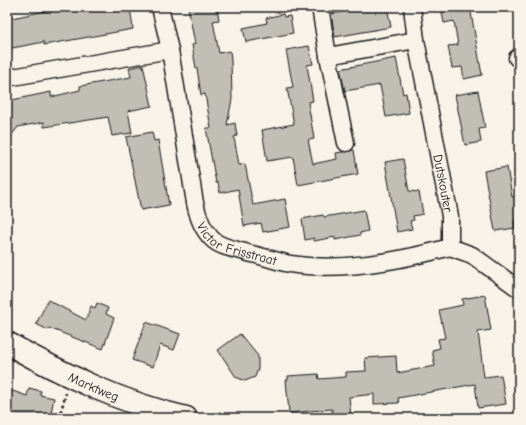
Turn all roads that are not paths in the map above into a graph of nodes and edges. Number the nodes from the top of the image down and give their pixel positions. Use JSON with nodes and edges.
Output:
{"nodes":[{"id":1,"x":160,"y":7,"type":"edge"},
{"id":2,"x":320,"y":7,"type":"edge"},
{"id":3,"x":412,"y":7,"type":"edge"},
{"id":4,"x":416,"y":40,"type":"junction"},
{"id":5,"x":170,"y":50,"type":"junction"},
{"id":6,"x":328,"y":56,"type":"junction"},
{"id":7,"x":7,"y":78,"type":"edge"},
{"id":8,"x":346,"y":143,"type":"dead end"},
{"id":9,"x":450,"y":247,"type":"junction"},
{"id":10,"x":519,"y":289,"type":"edge"},
{"id":11,"x":7,"y":343,"type":"edge"},
{"id":12,"x":186,"y":418,"type":"edge"}],
"edges":[{"from":1,"to":5,"type":"street","name":"Victor Frisstraat"},
{"from":2,"to":6,"type":"street"},
{"from":3,"to":4,"type":"street","name":"Dutskouter"},
{"from":4,"to":6,"type":"street"},
{"from":4,"to":9,"type":"street","name":"Dutskouter"},
{"from":5,"to":7,"type":"street"},
{"from":5,"to":9,"type":"street","name":"Victor Frisstraat"},
{"from":6,"to":8,"type":"street"},
{"from":9,"to":10,"type":"street"},
{"from":11,"to":12,"type":"street","name":"Marktweg"}]}
